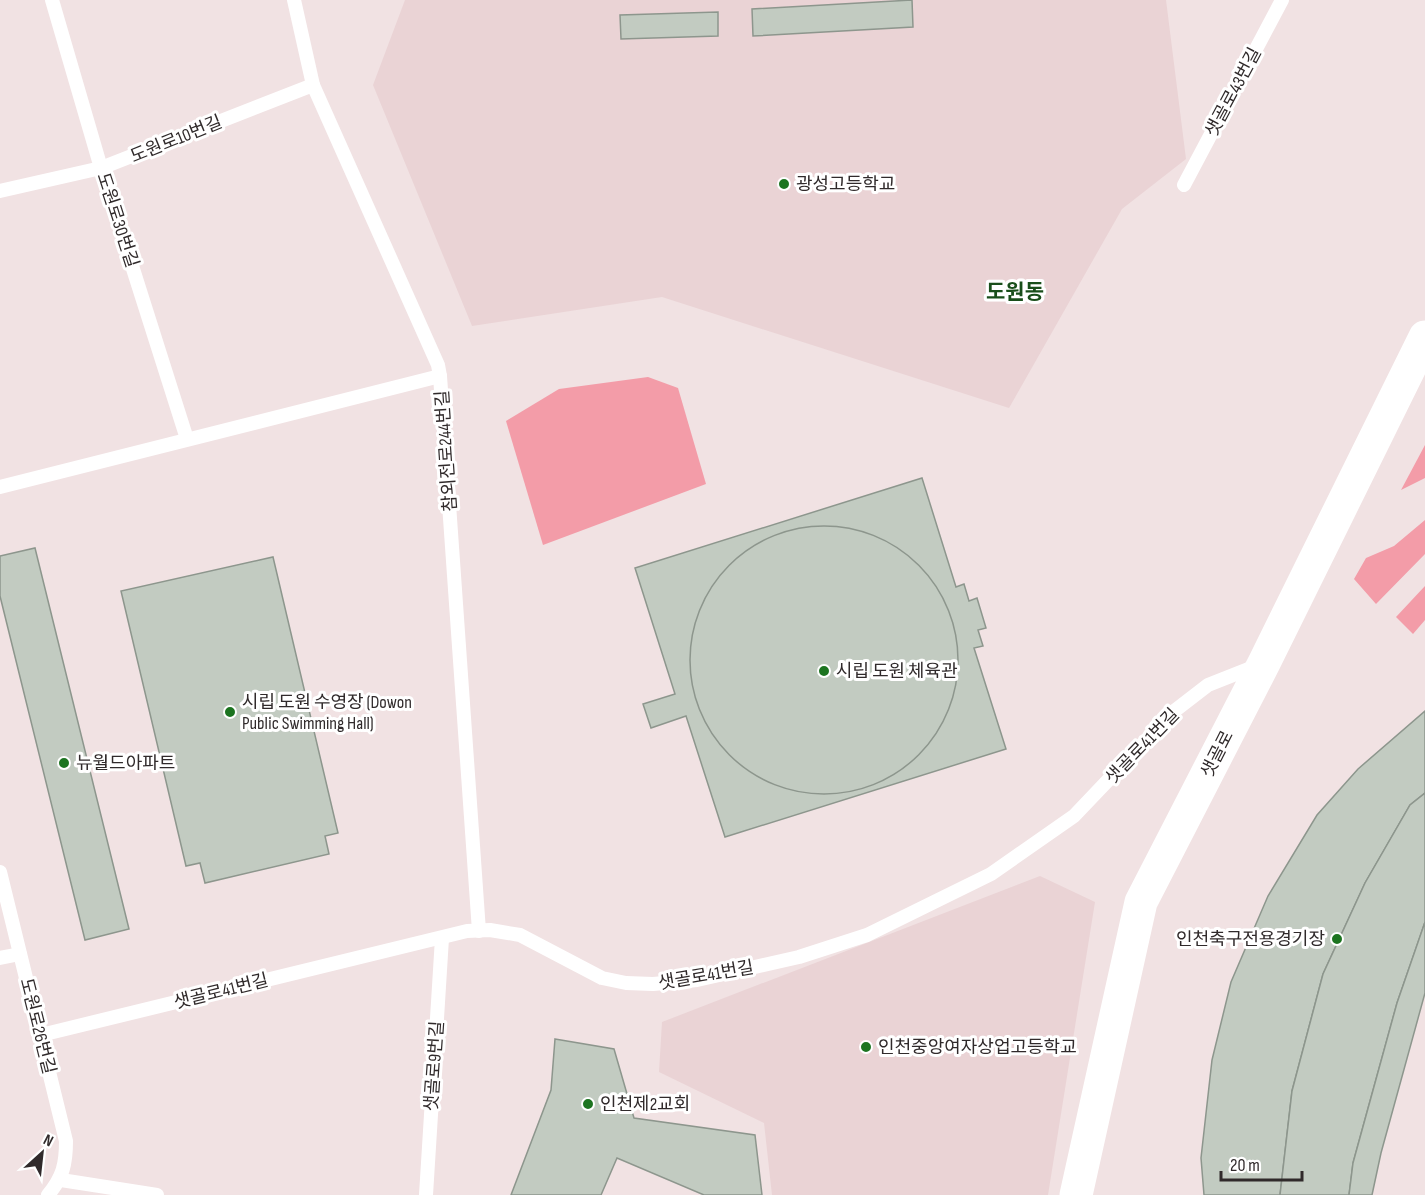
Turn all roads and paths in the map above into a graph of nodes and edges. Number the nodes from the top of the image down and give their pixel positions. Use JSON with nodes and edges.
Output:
{"nodes":[{"id":1,"x":52,"y":0,"type":"edge"},
{"id":2,"x":294,"y":0,"type":"edge"},
{"id":3,"x":1282,"y":0,"type":"edge"},
{"id":4,"x":314,"y":85,"type":"junction"},
{"id":5,"x":101,"y":168,"type":"junction"},
{"id":6,"x":1184,"y":185,"type":"dead end"},
{"id":7,"x":0,"y":191,"type":"edge"},
{"id":8,"x":1422,"y":352,"type":"edge"},
{"id":9,"x":440,"y":376,"type":"junction"},
{"id":10,"x":187,"y":439,"type":"junction"},
{"id":11,"x":0,"y":487,"type":"edge"},
{"id":12,"x":1264,"y":663,"type":"junction"},
{"id":13,"x":0,"y":872,"type":"edge"},
{"id":14,"x":479,"y":931,"type":"junction"},
{"id":15,"x":442,"y":938,"type":"junction"},
{"id":16,"x":20,"y":954,"type":"junction"},
{"id":17,"x":0,"y":958,"type":"edge"},
{"id":18,"x":41,"y":1035,"type":"junction"},
{"id":19,"x":61,"y":1180,"type":"junction"},
{"id":20,"x":48,"y":1195,"type":"edge"},
{"id":21,"x":157,"y":1195,"type":"edge"},
{"id":22,"x":426,"y":1195,"type":"edge"},
{"id":23,"x":1076,"y":1195,"type":"edge"}],
"edges":[{"from":1,"to":5,"type":"lane","name":"도원로30번길"},
{"from":2,"to":4,"type":"lane","name":"참외전로244번길"},
{"from":3,"to":6,"type":"lane","name":"샛골로43번길"},
{"from":4,"to":5,"type":"lane","name":"도원로10번길"},
{"from":4,"to":9,"type":"lane","name":"참외전로244번길"},
{"from":5,"to":7,"type":"lane","name":"도원로10번길"},
{"from":5,"to":10,"type":"lane","name":"도원로30번길"},
{"from":8,"to":12,"type":"street","name":"샛골로"},
{"from":9,"to":10,"type":"lane"},
{"from":9,"to":14,"type":"lane","name":"참외전로244번길"},
{"from":10,"to":11,"type":"lane"},
{"from":12,"to":14,"type":"lane","name":"샛골로41번길"},
{"from":12,"to":23,"type":"street","name":"샛골로"},
{"from":13,"to":16,"type":"lane","name":"도원로26번길"},
{"from":14,"to":15,"type":"lane","name":"샛골로41번길"},
{"from":15,"to":18,"type":"lane","name":"샛골로41번길"},
{"from":15,"to":22,"type":"lane","name":"샛골로9번길"},
{"from":16,"to":17,"type":"lane"},
{"from":16,"to":18,"type":"lane","name":"도원로26번길"},
{"from":18,"to":19,"type":"lane","name":"도원로26번길"},
{"from":19,"to":20,"type":"lane"},
{"from":19,"to":21,"type":"lane"}]}
